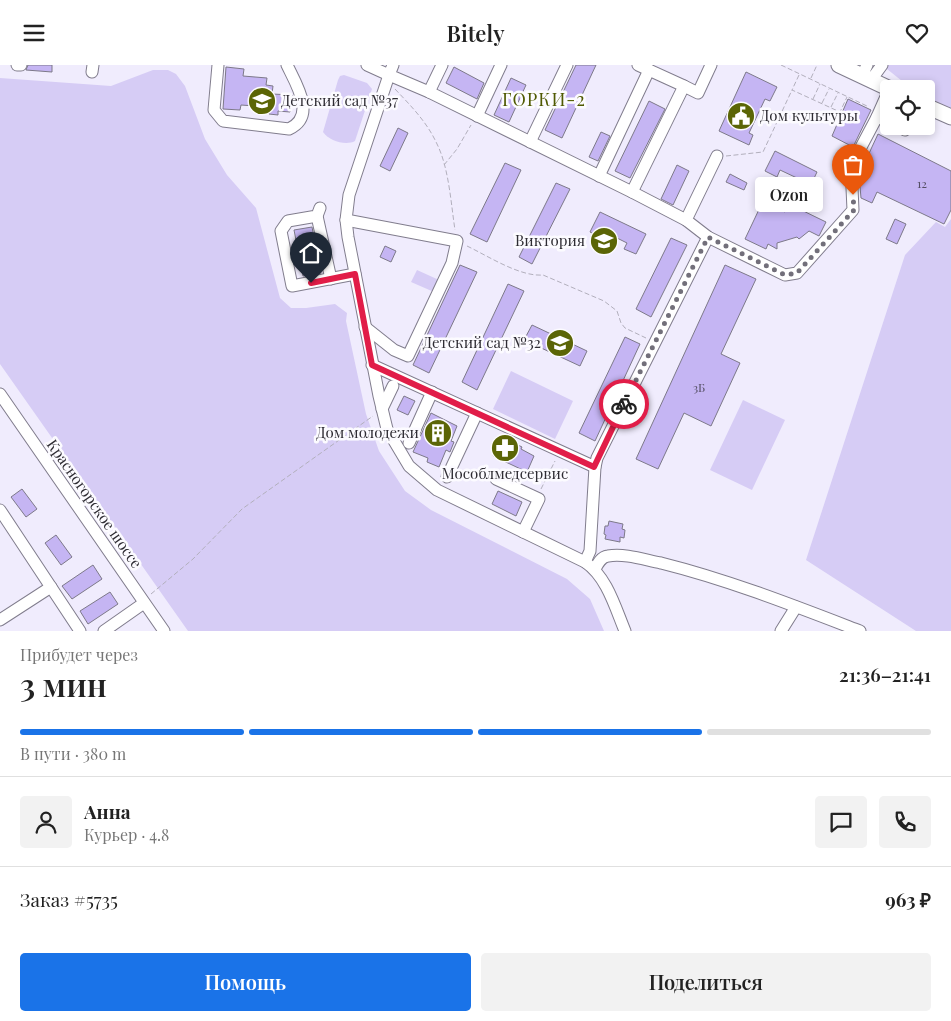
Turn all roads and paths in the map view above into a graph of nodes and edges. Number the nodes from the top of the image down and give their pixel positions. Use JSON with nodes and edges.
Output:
{"nodes":[{"id":1,"x":218,"y":65,"type":"edge"},
{"id":2,"x":287,"y":65,"type":"edge"},
{"id":3,"x":368,"y":65,"type":"edge"},
{"id":4,"x":442,"y":65,"type":"edge"},
{"id":5,"x":501,"y":65,"type":"edge"},
{"id":6,"x":566,"y":65,"type":"edge"},
{"id":7,"x":711,"y":65,"type":"edge"},
{"id":8,"x":781,"y":65,"type":"edge"},
{"id":9,"x":817,"y":65,"type":"edge"},
{"id":10,"x":839,"y":65,"type":"edge"},
{"id":11,"x":882,"y":65,"type":"edge"},
{"id":12,"x":644,"y":67,"type":"edge"},
{"id":13,"x":800,"y":74,"type":"junction"},
{"id":14,"x":867,"y":74,"type":"edge"},
{"id":15,"x":389,"y":75,"type":"edge"},
{"id":16,"x":810,"y":79,"type":"junction"},
{"id":17,"x":880,"y":83,"type":"edge"},
{"id":18,"x":820,"y":84,"type":"junction"},
{"id":19,"x":684,"y":86,"type":"junction"},
{"id":20,"x":830,"y":88,"type":"junction"},
{"id":21,"x":792,"y":89,"type":"junction"},
{"id":22,"x":429,"y":92,"type":"junction"},
{"id":23,"x":838,"y":92,"type":"junction"},
{"id":24,"x":847,"y":97,"type":"junction"},
{"id":25,"x":813,"y":99,"type":"junction"},
{"id":26,"x":822,"y":104,"type":"junction"},
{"id":27,"x":830,"y":108,"type":"junction"},
{"id":28,"x":880,"y":109,"type":"edge"},
{"id":29,"x":935,"y":110,"type":"edge"},
{"id":30,"x":878,"y":114,"type":"junction"},
{"id":31,"x":477,"y":116,"type":"junction"},
{"id":32,"x":951,"y":117,"type":"edge"},
{"id":33,"x":530,"y":142,"type":"junction"},
{"id":34,"x":717,"y":156,"type":"joint"},
{"id":35,"x":444,"y":165,"type":"junction"},
{"id":36,"x":599,"y":176,"type":"junction"},
{"id":37,"x":632,"y":192,"type":"junction"},
{"id":38,"x":346,"y":220,"type":"junction"},
{"id":39,"x":686,"y":220,"type":"junction"},
{"id":40,"x":708,"y":237,"type":"junction"},
{"id":41,"x":457,"y":241,"type":"junction"},
{"id":42,"x":355,"y":274,"type":"junction"},
{"id":43,"x":331,"y":279,"type":"junction"},
{"id":44,"x":365,"y":327,"type":"junction"},
{"id":45,"x":646,"y":338,"type":"dead end"},
{"id":46,"x":372,"y":365,"type":"junction"},
{"id":47,"x":393,"y":386,"type":"dead end"},
{"id":48,"x":432,"y":393,"type":"junction"},
{"id":49,"x":0,"y":395,"type":"edge"},
{"id":50,"x":382,"y":409,"type":"junction"},
{"id":51,"x":476,"y":413,"type":"junction"},
{"id":52,"x":409,"y":443,"type":"dead end"},
{"id":53,"x":559,"y":451,"type":"junction"},
{"id":54,"x":594,"y":467,"type":"junction"},
{"id":55,"x":447,"y":477,"type":"dead end"},
{"id":56,"x":496,"y":479,"type":"dead end"},
{"id":57,"x":537,"y":498,"type":"junction"},
{"id":58,"x":0,"y":510,"type":"edge"},
{"id":59,"x":523,"y":532,"type":"junction"},
{"id":60,"x":585,"y":562,"type":"junction"},
{"id":61,"x":595,"y":569,"type":"junction"},
{"id":62,"x":50,"y":587,"type":"junction"},
{"id":63,"x":145,"y":600,"type":"junction"},
{"id":64,"x":796,"y":607,"type":"junction"},
{"id":65,"x":0,"y":620,"type":"edge"},
{"id":66,"x":80,"y":631,"type":"edge"},
{"id":67,"x":104,"y":631,"type":"edge"},
{"id":68,"x":164,"y":631,"type":"edge"},
{"id":69,"x":625,"y":631,"type":"edge"},
{"id":70,"x":781,"y":631,"type":"edge"},
{"id":71,"x":860,"y":631,"type":"edge"}],
"edges":[{"from":1,"to":2,"type":"street"},
{"from":3,"to":15,"type":"street"},
{"from":4,"to":22,"type":"street"},
{"from":5,"to":31,"type":"street"},
{"from":6,"to":33,"type":"street"},
{"from":7,"to":19,"type":"street"},
{"from":8,"to":13,"type":"path"},
{"from":9,"to":16,"type":"path"},
{"from":10,"to":14,"type":"main road"},
{"from":11,"to":14,"type":"street"},
{"from":12,"to":19,"type":"street"},
{"from":12,"to":36,"type":"street"},
{"from":13,"to":16,"type":"path"},
{"from":13,"to":21,"type":"path"},
{"from":14,"to":17,"type":"main road"},
{"from":15,"to":22,"type":"street"},
{"from":15,"to":35,"type":"path"},
{"from":15,"to":38,"type":"street"},
{"from":16,"to":18,"type":"path"},
{"from":18,"to":20,"type":"path"},
{"from":18,"to":25,"type":"path"},
{"from":19,"to":37,"type":"street"},
{"from":20,"to":23,"type":"path"},
{"from":20,"to":26,"type":"path"},
{"from":21,"to":25,"type":"path"},
{"from":21,"to":34,"type":"path"},
{"from":22,"to":31,"type":"street"},
{"from":23,"to":24,"type":"path"},
{"from":23,"to":27,"type":"path"},
{"from":24,"to":27,"type":"path"},
{"from":24,"to":30,"type":"path"},
{"from":25,"to":26,"type":"path"},
{"from":26,"to":27,"type":"path"},
{"from":28,"to":30,"type":"street"},
{"from":29,"to":32,"type":"main road"},
{"from":30,"to":40,"type":"street"},
{"from":31,"to":33,"type":"street"},
{"from":31,"to":35,"type":"path"},
{"from":33,"to":36,"type":"street"},
{"from":34,"to":39,"type":"street"},
{"from":35,"to":41,"type":"path"},
{"from":36,"to":37,"type":"street"},
{"from":37,"to":39,"type":"street"},
{"from":38,"to":41,"type":"street"},
{"from":38,"to":42,"type":"street"},
{"from":39,"to":40,"type":"street"},
{"from":40,"to":54,"type":"street"},
{"from":41,"to":44,"type":"street"},
{"from":41,"to":45,"type":"path"},
{"from":42,"to":43,"type":"street"},
{"from":42,"to":44,"type":"street"},
{"from":43,"to":43,"type":"street"},
{"from":44,"to":46,"type":"street"},
{"from":46,"to":48,"type":"street"},
{"from":46,"to":50,"type":"street"},
{"from":47,"to":50,"type":"street"},
{"from":48,"to":51,"type":"street"},
{"from":48,"to":52,"type":"street"},
{"from":49,"to":63,"type":"street","name":"Красногорское шоссе"},
{"from":50,"to":59,"type":"street"},
{"from":50,"to":63,"type":"path"},
{"from":51,"to":53,"type":"street"},
{"from":51,"to":55,"type":"street"},
{"from":53,"to":54,"type":"street"},
{"from":53,"to":57,"type":"path"},
{"from":54,"to":60,"type":"street"},
{"from":56,"to":57,"type":"street"},
{"from":57,"to":59,"type":"street"},
{"from":58,"to":62,"type":"street"},
{"from":59,"to":60,"type":"street"},
{"from":60,"to":61,"type":"street"},
{"from":61,"to":64,"type":"street"},
{"from":61,"to":69,"type":"street"},
{"from":62,"to":65,"type":"street"},
{"from":62,"to":66,"type":"street"},
{"from":63,"to":67,"type":"street"},
{"from":63,"to":68,"type":"street","name":"Красногорское шоссе"},
{"from":64,"to":70,"type":"street"},
{"from":64,"to":71,"type":"street"}]}
